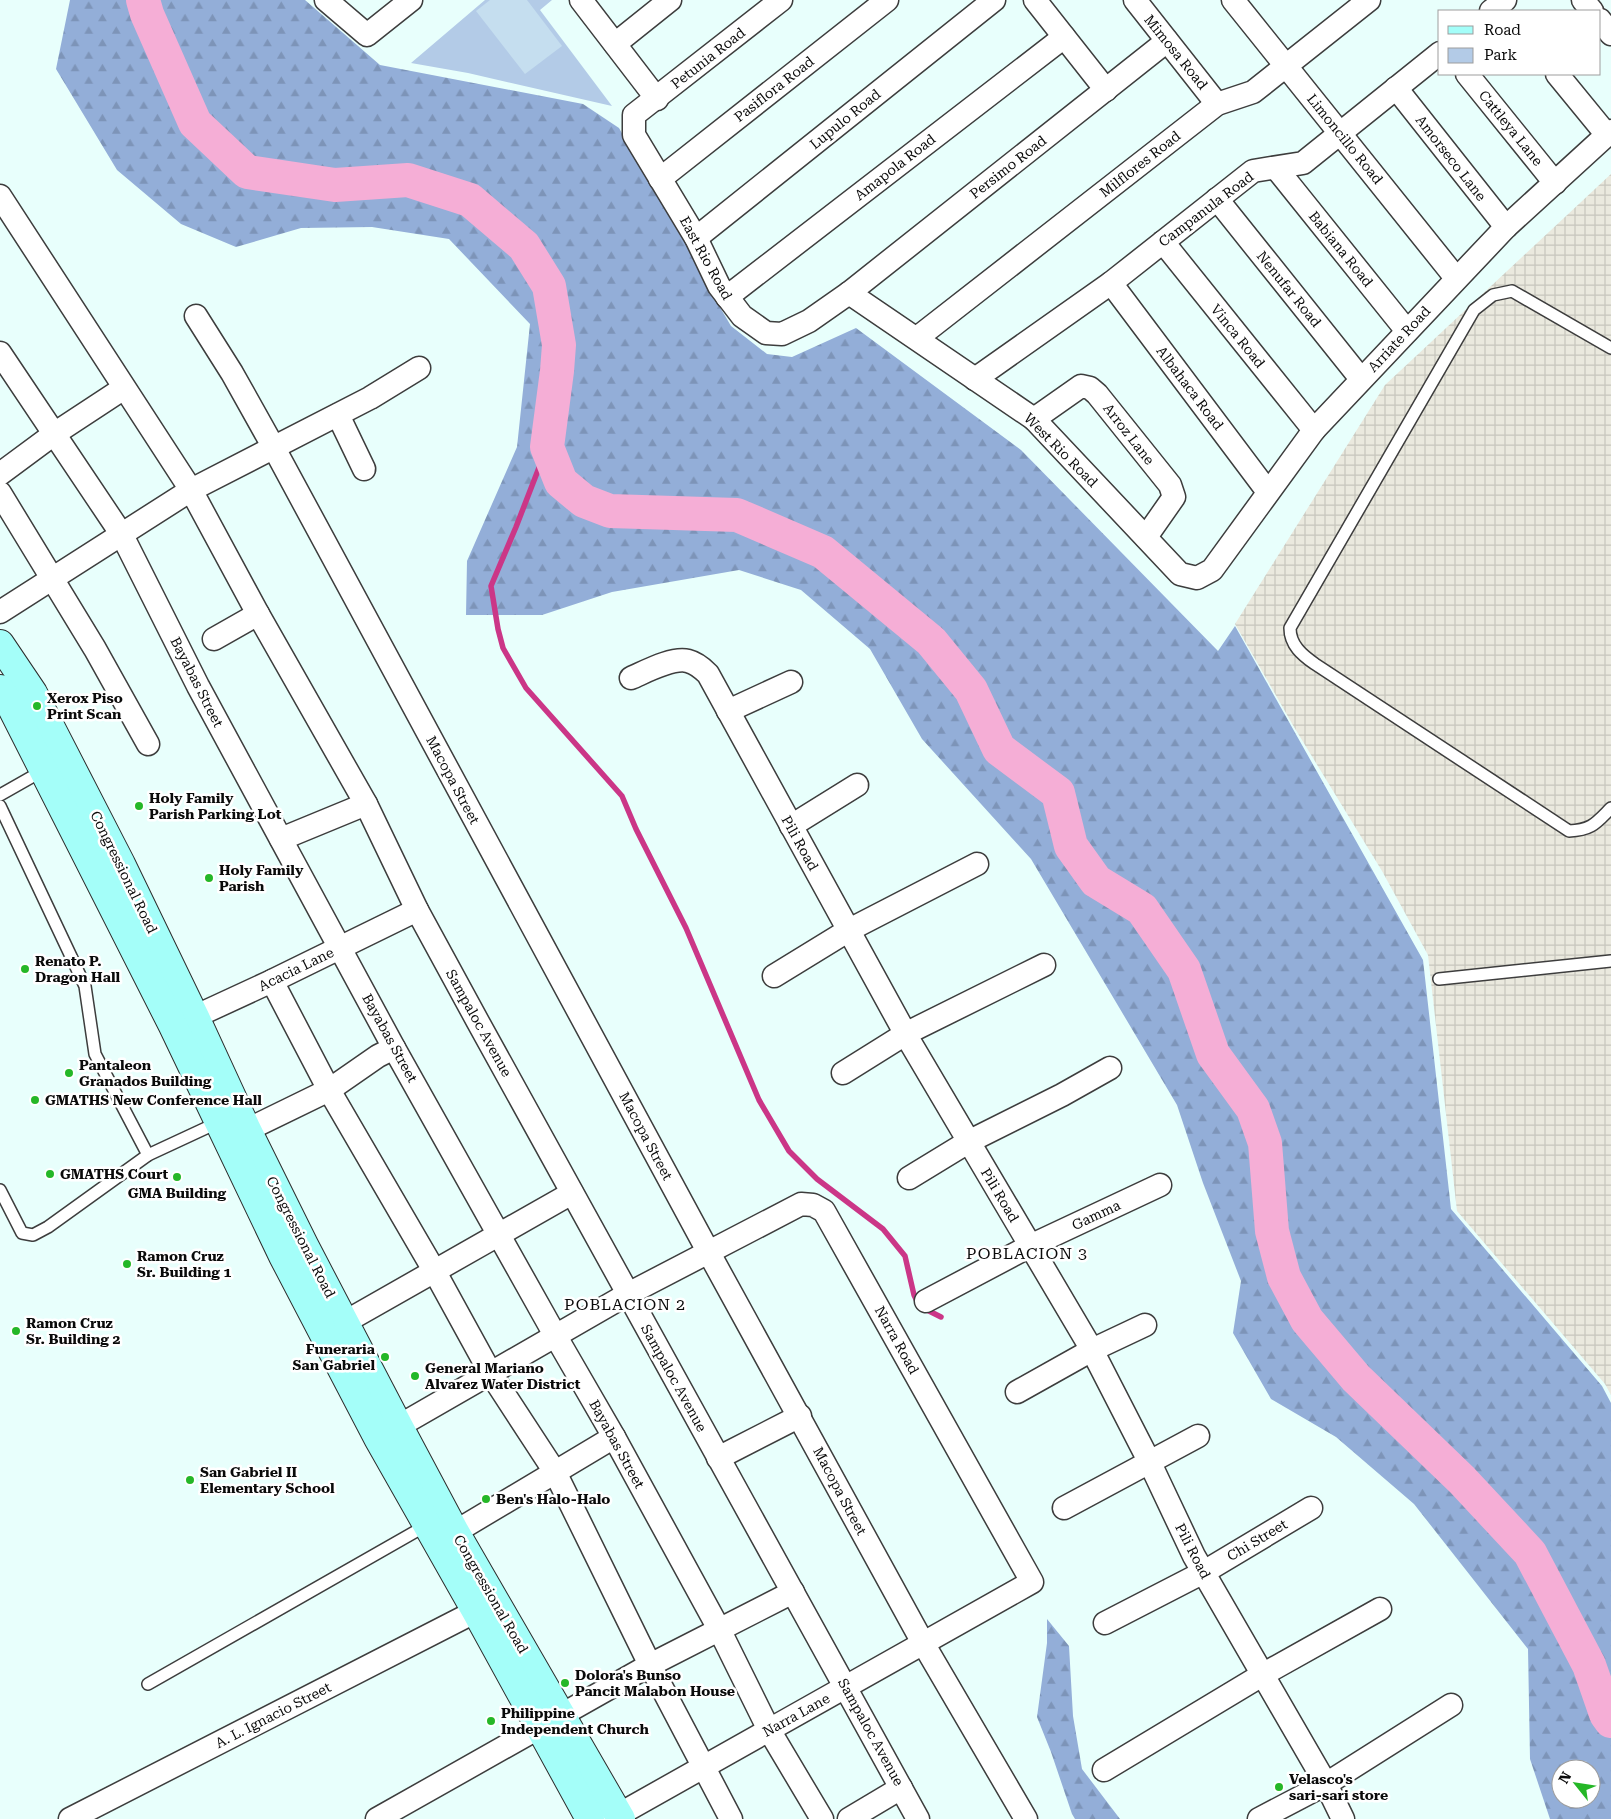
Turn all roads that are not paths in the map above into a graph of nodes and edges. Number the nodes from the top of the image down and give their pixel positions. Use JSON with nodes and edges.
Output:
{"nodes":[{"id":1,"x":326,"y":0,"type":"edge"},
{"id":2,"x":411,"y":0,"type":"edge"},
{"id":3,"x":581,"y":0,"type":"edge"},
{"id":4,"x":670,"y":0,"type":"edge"},
{"id":5,"x":781,"y":0,"type":"edge"},
{"id":6,"x":887,"y":0,"type":"edge"},
{"id":7,"x":994,"y":0,"type":"edge"},
{"id":8,"x":1035,"y":0,"type":"edge"},
{"id":9,"x":1135,"y":0,"type":"edge"},
{"id":10,"x":1234,"y":0,"type":"edge"},
{"id":11,"x":1369,"y":0,"type":"edge"},
{"id":12,"x":1583,"y":0,"type":"edge"},
{"id":13,"x":1591,"y":10,"type":"edge"},
{"id":14,"x":1601,"y":21,"type":"edge"},
{"id":15,"x":1611,"y":34,"type":"edge"},
{"id":16,"x":1064,"y":37,"type":"junction"},
{"id":17,"x":1168,"y":41,"type":"junction"},
{"id":18,"x":615,"y":44,"type":"junction"},
{"id":19,"x":1438,"y":55,"type":"edge"},
{"id":20,"x":1287,"y":66,"type":"junction"},
{"id":21,"x":1468,"y":75,"type":"edge"},
{"id":22,"x":1557,"y":75,"type":"edge"},
{"id":23,"x":1396,"y":88,"type":"junction"},
{"id":24,"x":1106,"y":90,"type":"junction"},
{"id":25,"x":657,"y":99,"type":"junction"},
{"id":26,"x":1217,"y":104,"type":"junction"},
{"id":27,"x":634,"y":115,"type":"joint"},
{"id":28,"x":1609,"y":133,"type":"edge"},
{"id":29,"x":1341,"y":134,"type":"junction"},
{"id":30,"x":1276,"y":168,"type":"junction"},
{"id":31,"x":660,"y":179,"type":"junction"},
{"id":32,"x":1555,"y":183,"type":"junction"},
{"id":33,"x":0,"y":196,"type":"edge"},
{"id":34,"x":1217,"y":199,"type":"junction"},
{"id":35,"x":6,"y":219,"type":"edge"},
{"id":36,"x":1506,"y":227,"type":"junction"},
{"id":37,"x":696,"y":238,"type":"junction"},
{"id":38,"x":1163,"y":242,"type":"junction"},
{"id":39,"x":1456,"y":278,"type":"junction"},
{"id":40,"x":1111,"y":283,"type":"junction"},
{"id":41,"x":849,"y":293,"type":"junction"},
{"id":42,"x":727,"y":297,"type":"junction"},
{"id":43,"x":196,"y":316,"type":"dead end"},
{"id":44,"x":1407,"y":331,"type":"junction"},
{"id":45,"x":916,"y":338,"type":"junction"},
{"id":46,"x":1611,"y":348,"type":"edge"},
{"id":47,"x":0,"y":353,"type":"edge"},
{"id":48,"x":418,"y":368,"type":"dead end"},
{"id":49,"x":975,"y":379,"type":"junction"},
{"id":50,"x":1362,"y":379,"type":"junction"},
{"id":51,"x":124,"y":388,"type":"junction"},
{"id":52,"x":338,"y":415,"type":"junction"},
{"id":53,"x":1034,"y":419,"type":"junction"},
{"id":54,"x":1314,"y":430,"type":"junction"},
{"id":55,"x":54,"y":434,"type":"junction"},
{"id":56,"x":274,"y":448,"type":"junction"},
{"id":57,"x":364,"y":469,"type":"dead end"},
{"id":58,"x":0,"y":474,"type":"edge"},
{"id":59,"x":191,"y":490,"type":"junction"},
{"id":60,"x":1268,"y":492,"type":"junction"},
{"id":61,"x":0,"y":493,"type":"edge"},
{"id":62,"x":122,"y":535,"type":"junction"},
{"id":63,"x":1146,"y":537,"type":"junction"},
{"id":64,"x":1212,"y":570,"type":"joint"},
{"id":65,"x":51,"y":578,"type":"junction"},
{"id":66,"x":0,"y":612,"type":"edge"},
{"id":67,"x":258,"y":614,"type":"junction"},
{"id":68,"x":214,"y":640,"type":"dead end"},
{"id":69,"x":0,"y":644,"type":"edge"},
{"id":70,"x":631,"y":678,"type":"dead end"},
{"id":71,"x":791,"y":682,"type":"dead end"},
{"id":72,"x":0,"y":689,"type":"edge"},
{"id":73,"x":728,"y":711,"type":"junction"},
{"id":74,"x":148,"y":744,"type":"dead end"},
{"id":75,"x":44,"y":770,"type":"junction"},
{"id":76,"x":857,"y":785,"type":"dead end"},
{"id":77,"x":0,"y":796,"type":"edge"},
{"id":78,"x":366,"y":804,"type":"junction"},
{"id":79,"x":0,"y":806,"type":"edge"},
{"id":80,"x":1611,"y":808,"type":"edge"},
{"id":81,"x":791,"y":826,"type":"junction"},
{"id":82,"x":281,"y":839,"type":"junction"},
{"id":83,"x":977,"y":864,"type":"dead end"},
{"id":84,"x":418,"y":910,"type":"junction"},
{"id":85,"x":848,"y":930,"type":"junction"},
{"id":86,"x":340,"y":948,"type":"junction"},
{"id":87,"x":1611,"y":961,"type":"edge"},
{"id":88,"x":1044,"y":965,"type":"dead end"},
{"id":89,"x":774,"y":976,"type":"dead end"},
{"id":90,"x":1439,"y":979,"type":"dead end"},
{"id":91,"x":272,"y":981,"type":"junction"},
{"id":92,"x":184,"y":1022,"type":"junction"},
{"id":93,"x":907,"y":1033,"type":"junction"},
{"id":94,"x":394,"y":1048,"type":"junction"},
{"id":95,"x":1110,"y":1068,"type":"dead end"},
{"id":96,"x":843,"y":1073,"type":"dead end"},
{"id":97,"x":329,"y":1090,"type":"junction"},
{"id":98,"x":219,"y":1122,"type":"junction"},
{"id":99,"x":247,"y":1130,"type":"junction"},
{"id":100,"x":968,"y":1142,"type":"junction"},
{"id":101,"x":148,"y":1156,"type":"junction"},
{"id":102,"x":909,"y":1178,"type":"dead end"},
{"id":103,"x":1160,"y":1185,"type":"dead end"},
{"id":104,"x":0,"y":1190,"type":"edge"},
{"id":105,"x":572,"y":1193,"type":"junction"},
{"id":106,"x":500,"y":1234,"type":"junction"},
{"id":107,"x":1030,"y":1246,"type":"junction"},
{"id":108,"x":709,"y":1253,"type":"junction"},
{"id":109,"x":435,"y":1272,"type":"junction"},
{"id":110,"x":628,"y":1294,"type":"junction"},
{"id":111,"x":926,"y":1301,"type":"dead end"},
{"id":112,"x":345,"y":1322,"type":"junction"},
{"id":113,"x":1145,"y":1325,"type":"dead end"},
{"id":114,"x":555,"y":1335,"type":"junction"},
{"id":115,"x":1092,"y":1350,"type":"junction"},
{"id":116,"x":491,"y":1374,"type":"junction"},
{"id":117,"x":1017,"y":1392,"type":"dead end"},
{"id":118,"x":800,"y":1416,"type":"junction"},
{"id":119,"x":389,"y":1432,"type":"junction"},
{"id":120,"x":1198,"y":1436,"type":"dead end"},
{"id":121,"x":614,"y":1437,"type":"junction"},
{"id":122,"x":718,"y":1458,"type":"junction"},
{"id":123,"x":1150,"y":1463,"type":"junction"},
{"id":124,"x":555,"y":1472,"type":"junction"},
{"id":125,"x":1064,"y":1508,"type":"dead end"},
{"id":126,"x":1311,"y":1508,"type":"dead end"},
{"id":127,"x":427,"y":1525,"type":"junction"},
{"id":128,"x":455,"y":1532,"type":"junction"},
{"id":129,"x":1204,"y":1572,"type":"junction"},
{"id":130,"x":1032,"y":1582,"type":"joint"},
{"id":131,"x":794,"y":1592,"type":"junction"},
{"id":132,"x":486,"y":1606,"type":"junction"},
{"id":133,"x":1380,"y":1609,"type":"dead end"},
{"id":134,"x":1105,"y":1623,"type":"dead end"},
{"id":135,"x":719,"y":1629,"type":"junction"},
{"id":136,"x":923,"y":1643,"type":"junction"},
{"id":137,"x":650,"y":1665,"type":"junction"},
{"id":138,"x":1262,"y":1675,"type":"junction"},
{"id":139,"x":148,"y":1684,"type":"dead end"},
{"id":140,"x":846,"y":1687,"type":"junction"},
{"id":141,"x":1451,"y":1705,"type":"dead end"},
{"id":142,"x":550,"y":1720,"type":"junction"},
{"id":143,"x":769,"y":1730,"type":"junction"},
{"id":144,"x":704,"y":1767,"type":"junction"},
{"id":145,"x":1104,"y":1770,"type":"dead end"},
{"id":146,"x":1326,"y":1784,"type":"junction"},
{"id":147,"x":902,"y":1788,"type":"junction"},
{"id":148,"x":617,"y":1818,"type":"edge"},
{"id":149,"x":70,"y":1819,"type":"edge"},
{"id":150,"x":377,"y":1819,"type":"edge"},
{"id":151,"x":590,"y":1819,"type":"edge"},
{"id":152,"x":731,"y":1819,"type":"edge"},
{"id":153,"x":822,"y":1819,"type":"edge"},
{"id":154,"x":849,"y":1819,"type":"edge"},
{"id":155,"x":918,"y":1819,"type":"edge"},
{"id":156,"x":1026,"y":1819,"type":"edge"},
{"id":157,"x":1259,"y":1819,"type":"edge"},
{"id":158,"x":1343,"y":1819,"type":"edge"}],
"edges":[{"from":1,"to":2,"type":"street"},
{"from":3,"to":18,"type":"street"},
{"from":4,"to":18,"type":"street"},
{"from":5,"to":25,"type":"street","name":"Petunia Road"},
{"from":6,"to":31,"type":"street","name":"Pasiflora Road"},
{"from":7,"to":37,"type":"street","name":"Lupulo Road"},
{"from":8,"to":16,"type":"street"},
{"from":9,"to":17,"type":"street","name":"Mimosa Road"},
{"from":10,"to":20,"type":"street","name":"Limoncillo Road"},
{"from":11,"to":20,"type":"street","name":"Milflores Road"},
{"from":12,"to":13,"type":"street"},
{"from":14,"to":15,"type":"street"},
{"from":16,"to":24,"type":"street"},
{"from":16,"to":42,"type":"street","name":"Amapola Road"},
{"from":17,"to":24,"type":"street","name":"Persimo Road"},
{"from":17,"to":26,"type":"street","name":"Mimosa Road"},
{"from":18,"to":25,"type":"street"},
{"from":19,"to":23,"type":"street","name":"Campanula Road"},
{"from":20,"to":26,"type":"street","name":"Milflores Road"},
{"from":20,"to":29,"type":"street","name":"Limoncillo Road"},
{"from":21,"to":32,"type":"street","name":"Cattleya Lane"},
{"from":22,"to":28,"type":"street"},
{"from":23,"to":29,"type":"street","name":"Campanula Road"},
{"from":23,"to":36,"type":"street","name":"Amorseco Lane"},
{"from":24,"to":41,"type":"street","name":"Persimo Road"},
{"from":25,"to":27,"type":"street","name":"Petunia Road"},
{"from":26,"to":45,"type":"street","name":"Milflores Road"},
{"from":27,"to":31,"type":"street","name":"East Rio Road"},
{"from":28,"to":32,"type":"street","name":"Arriate Road"},
{"from":29,"to":30,"type":"street","name":"Campanula Road"},
{"from":29,"to":39,"type":"street","name":"Limoncillo Road"},
{"from":30,"to":34,"type":"street","name":"Campanula Road"},
{"from":30,"to":44,"type":"street","name":"Babiana Road"},
{"from":31,"to":37,"type":"street","name":"East Rio Road"},
{"from":32,"to":36,"type":"street","name":"Arriate Road"},
{"from":33,"to":35,"type":"street","name":"Sampaloc Avenue"},
{"from":34,"to":38,"type":"street","name":"Campanula Road"},
{"from":34,"to":50,"type":"street","name":"Nenufar Road"},
{"from":35,"to":51,"type":"street","name":"Sampaloc Avenue"},
{"from":36,"to":39,"type":"street","name":"Arriate Road"},
{"from":37,"to":42,"type":"street","name":"East Rio Road"},
{"from":38,"to":40,"type":"street","name":"Campanula Road"},
{"from":38,"to":54,"type":"street","name":"Vinca Road"},
{"from":39,"to":44,"type":"street","name":"Arriate Road"},
{"from":40,"to":49,"type":"street","name":"Campanula Road"},
{"from":40,"to":60,"type":"street","name":"Albahaca Road"},
{"from":41,"to":42,"type":"street","name":"East Rio Road"},
{"from":41,"to":45,"type":"street","name":"West Rio Road"},
{"from":43,"to":56,"type":"street","name":"Macopa Street"},
{"from":44,"to":50,"type":"street","name":"Arriate Road"},
{"from":45,"to":49,"type":"street","name":"West Rio Road"},
{"from":46,"to":80,"type":"lane"},
{"from":47,"to":55,"type":"street","name":"Bayabas Street"},
{"from":48,"to":52,"type":"street"},
{"from":49,"to":53,"type":"street","name":"West Rio Road"},
{"from":50,"to":54,"type":"street","name":"Arriate Road"},
{"from":51,"to":55,"type":"street"},
{"from":51,"to":59,"type":"street","name":"Sampaloc Avenue"},
{"from":52,"to":56,"type":"street"},
{"from":52,"to":57,"type":"street"},
{"from":53,"to":63,"type":"street","name":"West Rio Road"},
{"from":53,"to":63,"type":"street","name":"Arroz Lane"},
{"from":54,"to":60,"type":"street","name":"Arriate Road"},
{"from":55,"to":58,"type":"street"},
{"from":55,"to":62,"type":"street","name":"Bayabas Street"},
{"from":56,"to":59,"type":"street"},
{"from":56,"to":108,"type":"street","name":"Macopa Street"},
{"from":59,"to":62,"type":"street"},
{"from":59,"to":67,"type":"street","name":"Sampaloc Avenue"},
{"from":60,"to":64,"type":"street","name":"Arriate Road"},
{"from":61,"to":65,"type":"street"},
{"from":62,"to":65,"type":"street"},
{"from":62,"to":82,"type":"street","name":"Bayabas Street"},
{"from":63,"to":64,"type":"street","name":"West Rio Road"},
{"from":65,"to":66,"type":"street"},
{"from":65,"to":74,"type":"street"},
{"from":67,"to":68,"type":"street"},
{"from":67,"to":78,"type":"street","name":"Sampaloc Avenue"},
{"from":69,"to":92,"type":"main road","name":"Congressional Road"},
{"from":70,"to":73,"type":"street","name":"Pili Road"},
{"from":71,"to":73,"type":"street"},
{"from":72,"to":75,"type":"main road","name":"Congressional Road"},
{"from":73,"to":81,"type":"street","name":"Pili Road"},
{"from":75,"to":77,"type":"lane"},
{"from":75,"to":92,"type":"main road","name":"Congressional Road"},
{"from":76,"to":81,"type":"street"},
{"from":78,"to":82,"type":"street"},
{"from":78,"to":84,"type":"street","name":"Sampaloc Avenue"},
{"from":79,"to":101,"type":"lane"},
{"from":81,"to":85,"type":"street","name":"Pili Road"},
{"from":82,"to":86,"type":"street","name":"Bayabas Street"},
{"from":83,"to":85,"type":"street"},
{"from":84,"to":86,"type":"street","name":"Acacia Lane"},
{"from":84,"to":105,"type":"street","name":"Sampaloc Avenue"},
{"from":85,"to":89,"type":"street"},
{"from":85,"to":93,"type":"street","name":"Pili Road"},
{"from":86,"to":91,"type":"street","name":"Acacia Lane"},
{"from":86,"to":94,"type":"street","name":"Bayabas Street"},
{"from":87,"to":90,"type":"lane"},
{"from":88,"to":93,"type":"street"},
{"from":91,"to":92,"type":"street","name":"Acacia Lane"},
{"from":91,"to":97,"type":"street"},
{"from":92,"to":98,"type":"main road","name":"Congressional Road"},
{"from":92,"to":99,"type":"main road","name":"Congressional Road"},
{"from":93,"to":96,"type":"street"},
{"from":93,"to":100,"type":"street","name":"Pili Road"},
{"from":94,"to":97,"type":"street"},
{"from":94,"to":106,"type":"street","name":"Bayabas Street"},
{"from":95,"to":100,"type":"street"},
{"from":97,"to":99,"type":"street"},
{"from":97,"to":109,"type":"street"},
{"from":98,"to":101,"type":"lane"},
{"from":98,"to":119,"type":"main road","name":"Congressional Road"},
{"from":99,"to":112,"type":"main road","name":"Congressional Road"},
{"from":100,"to":102,"type":"street"},
{"from":100,"to":107,"type":"street","name":"Pili Road"},
{"from":101,"to":104,"type":"lane"},
{"from":103,"to":107,"type":"street","name":"Gamma"},
{"from":105,"to":106,"type":"street"},
{"from":105,"to":110,"type":"street","name":"Sampaloc Avenue"},
{"from":106,"to":109,"type":"street"},
{"from":106,"to":114,"type":"street","name":"Bayabas Street"},
{"from":107,"to":111,"type":"street","name":"Gamma"},
{"from":107,"to":115,"type":"street","name":"Pili Road"},
{"from":108,"to":110,"type":"street"},
{"from":108,"to":118,"type":"street","name":"Macopa Street"},
{"from":108,"to":130,"type":"street","name":"Narra Road"},
{"from":109,"to":112,"type":"street"},
{"from":109,"to":116,"type":"street"},
{"from":110,"to":114,"type":"street"},
{"from":110,"to":122,"type":"street","name":"Sampaloc Avenue"},
{"from":112,"to":119,"type":"main road","name":"Congressional Road"},
{"from":113,"to":115,"type":"street"},
{"from":114,"to":116,"type":"street"},
{"from":114,"to":121,"type":"street","name":"Bayabas Street"},
{"from":115,"to":117,"type":"street"},
{"from":115,"to":123,"type":"street","name":"Pili Road"},
{"from":116,"to":119,"type":"street"},
{"from":116,"to":124,"type":"street"},
{"from":118,"to":122,"type":"street"},
{"from":118,"to":136,"type":"street","name":"Macopa Street"},
{"from":119,"to":127,"type":"main road","name":"Congressional Road"},
{"from":119,"to":128,"type":"main road","name":"Congressional Road"},
{"from":120,"to":123,"type":"street"},
{"from":121,"to":124,"type":"street"},
{"from":121,"to":135,"type":"street","name":"Bayabas Street"},
{"from":122,"to":131,"type":"street","name":"Sampaloc Avenue"},
{"from":123,"to":125,"type":"street"},
{"from":123,"to":129,"type":"street","name":"Pili Road"},
{"from":124,"to":128,"type":"street"},
{"from":124,"to":137,"type":"street"},
{"from":126,"to":129,"type":"street","name":"Chi Street"},
{"from":127,"to":132,"type":"main road","name":"Congressional Road"},
{"from":127,"to":139,"type":"lane"},
{"from":128,"to":132,"type":"main road","name":"Congressional Road"},
{"from":129,"to":134,"type":"street","name":"Chi Street"},
{"from":129,"to":138,"type":"street","name":"Pili Road"},
{"from":130,"to":136,"type":"street","name":"Narra Lane"},
{"from":131,"to":135,"type":"street"},
{"from":131,"to":140,"type":"street","name":"Sampaloc Avenue"},
{"from":132,"to":142,"type":"main road","name":"Congressional Road"},
{"from":132,"to":149,"type":"street","name":"A. L. Ignacio Street"},
{"from":133,"to":138,"type":"street"},
{"from":135,"to":137,"type":"street"},
{"from":135,"to":143,"type":"street","name":"Bayabas Street"},
{"from":136,"to":140,"type":"street","name":"Narra Lane"},
{"from":136,"to":156,"type":"street","name":"Macopa Street"},
{"from":137,"to":142,"type":"street"},
{"from":137,"to":144,"type":"street"},
{"from":138,"to":145,"type":"street"},
{"from":138,"to":146,"type":"street","name":"Pili Road"},
{"from":140,"to":143,"type":"street","name":"Narra Lane"},
{"from":140,"to":147,"type":"street","name":"Sampaloc Avenue"},
{"from":141,"to":146,"type":"street"},
{"from":142,"to":148,"type":"main road","name":"Congressional Road"},
{"from":142,"to":150,"type":"street"},
{"from":142,"to":151,"type":"main road","name":"Congressional Road"},
{"from":143,"to":144,"type":"street","name":"Narra Lane"},
{"from":143,"to":153,"type":"street","name":"Bayabas Street"},
{"from":144,"to":148,"type":"street","name":"Narra Lane"},
{"from":144,"to":152,"type":"street"},
{"from":146,"to":157,"type":"street"},
{"from":146,"to":158,"type":"street","name":"Pili Road"},
{"from":147,"to":154,"type":"street"},
{"from":147,"to":155,"type":"street","name":"Sampaloc Avenue"}]}
